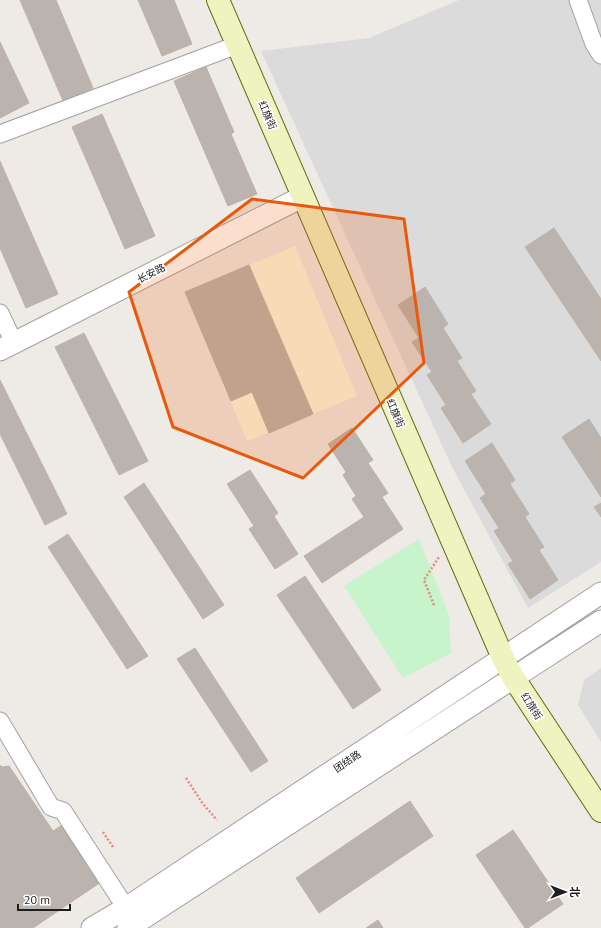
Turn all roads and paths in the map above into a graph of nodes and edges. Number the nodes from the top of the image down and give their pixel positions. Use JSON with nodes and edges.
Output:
{"nodes":[{"id":1,"x":218,"y":0,"type":"edge"},
{"id":2,"x":578,"y":0,"type":"edge"},
{"id":3,"x":237,"y":45,"type":"junction"},
{"id":4,"x":601,"y":55,"type":"edge"},
{"id":5,"x":0,"y":134,"type":"edge"},
{"id":6,"x":302,"y":197,"type":"junction"},
{"id":7,"x":0,"y":313,"type":"edge"},
{"id":8,"x":7,"y":346,"type":"edge"},
{"id":9,"x":439,"y":557,"type":"dead end"},
{"id":10,"x":601,"y":593,"type":"edge"},
{"id":11,"x":434,"y":605,"type":"dead end"},
{"id":12,"x":601,"y":621,"type":"edge"},
{"id":13,"x":503,"y":658,"type":"junction"},
{"id":14,"x":513,"y":677,"type":"junction"},
{"id":15,"x":0,"y":721,"type":"edge"},
{"id":16,"x":186,"y":778,"type":"dead end"},
{"id":17,"x":601,"y":811,"type":"edge"},
{"id":18,"x":217,"y":820,"type":"dead end"},
{"id":19,"x":102,"y":832,"type":"dead end"},
{"id":20,"x":113,"y":847,"type":"dead end"},
{"id":21,"x":126,"y":908,"type":"junction"},
{"id":22,"x":92,"y":928,"type":"edge"},
{"id":23,"x":128,"y":928,"type":"edge"}],
"edges":[{"from":1,"to":3,"type":"main road","name":"红旗街"},
{"from":2,"to":4,"type":"street"},
{"from":3,"to":5,"type":"street"},
{"from":3,"to":6,"type":"main road","name":"红旗街"},
{"from":6,"to":8,"type":"street","name":"长安路"},
{"from":6,"to":13,"type":"main road","name":"红旗街"},
{"from":7,"to":8,"type":"street"},
{"from":9,"to":11,"type":"path"},
{"from":10,"to":13,"type":"street","name":"团结路"},
{"from":12,"to":14,"type":"street","name":"团结路"},
{"from":13,"to":14,"type":"main road","name":"红旗街"},
{"from":13,"to":21,"type":"street","name":"团结路"},
{"from":14,"to":17,"type":"main road","name":"红旗街"},
{"from":14,"to":23,"type":"street","name":"团结路"},
{"from":15,"to":21,"type":"street"},
{"from":16,"to":18,"type":"path"},
{"from":19,"to":20,"type":"path"},
{"from":21,"to":22,"type":"street","name":"团结路"}]}
